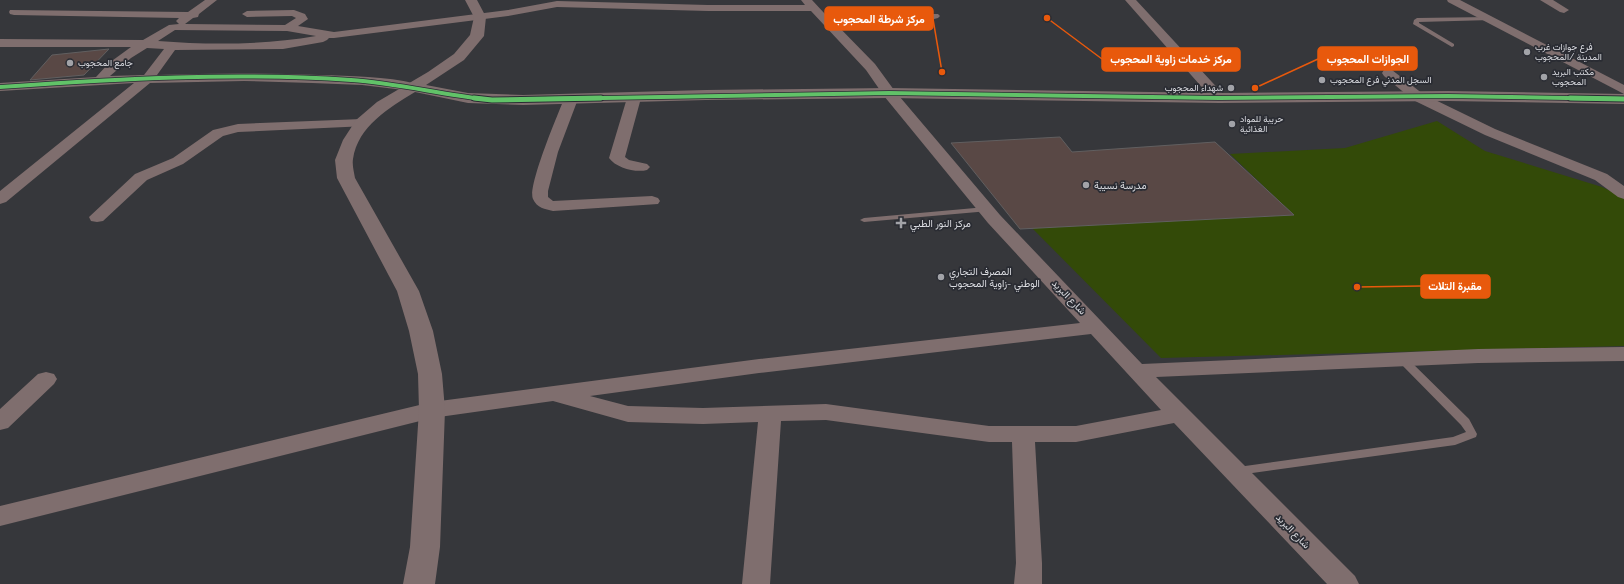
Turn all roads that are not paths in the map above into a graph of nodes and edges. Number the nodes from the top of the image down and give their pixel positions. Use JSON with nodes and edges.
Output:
{"nodes":[{"id":1,"x":36,"y":0,"type":"edge"},
{"id":2,"x":212,"y":0,"type":"edge"},
{"id":3,"x":1130,"y":0,"type":"edge"},
{"id":4,"x":1452,"y":0,"type":"edge"},
{"id":5,"x":1544,"y":0,"type":"edge"},
{"id":6,"x":562,"y":2,"type":"edge"},
{"id":7,"x":145,"y":4,"type":"dead end"},
{"id":8,"x":681,"y":4,"type":"edge"},
{"id":9,"x":814,"y":8,"type":"edge"},
{"id":10,"x":476,"y":9,"type":"edge"},
{"id":11,"x":1564,"y":10,"type":"dead end"},
{"id":12,"x":126,"y":14,"type":"junction"},
{"id":13,"x":212,"y":15,"type":"dead end"},
{"id":14,"x":234,"y":15,"type":"dead end"},
{"id":15,"x":189,"y":16,"type":"junction"},
{"id":16,"x":934,"y":16,"type":"dead end"},
{"id":17,"x":1489,"y":19,"type":"junction"},
{"id":18,"x":173,"y":27,"type":"junction"},
{"id":19,"x":287,"y":28,"type":"junction"},
{"id":20,"x":334,"y":35,"type":"junction"},
{"id":21,"x":0,"y":43,"type":"edge"},
{"id":22,"x":144,"y":44,"type":"junction"},
{"id":23,"x":1452,"y":45,"type":"dead end"},
{"id":24,"x":171,"y":47,"type":"junction"},
{"id":25,"x":1388,"y":73,"type":"dead end"},
{"id":26,"x":148,"y":78,"type":"junction"},
{"id":27,"x":100,"y":80,"type":"junction"},
{"id":28,"x":0,"y":87,"type":"edge"},
{"id":29,"x":412,"y":87,"type":"junction"},
{"id":30,"x":1624,"y":90,"type":"edge"},
{"id":31,"x":889,"y":93,"type":"junction"},
{"id":32,"x":1418,"y":97,"type":"junction"},
{"id":33,"x":634,"y":98,"type":"junction"},
{"id":34,"x":1219,"y":98,"type":"junction"},
{"id":35,"x":1624,"y":99,"type":"edge"},
{"id":36,"x":571,"y":100,"type":"junction"},
{"id":37,"x":362,"y":123,"type":"junction"},
{"id":38,"x":642,"y":167,"type":"dead end"},
{"id":39,"x":1624,"y":176,"type":"edge"},
{"id":40,"x":1601,"y":177,"type":"junction"},
{"id":41,"x":1624,"y":194,"type":"edge"},
{"id":42,"x":0,"y":199,"type":"edge"},
{"id":43,"x":652,"y":201,"type":"dead end"},
{"id":44,"x":986,"y":208,"type":"junction"},
{"id":45,"x":98,"y":217,"type":"dead end"},
{"id":46,"x":864,"y":220,"type":"dead end"},
{"id":47,"x":1097,"y":327,"type":"junction"},
{"id":48,"x":1624,"y":354,"type":"edge"},
{"id":49,"x":1402,"y":359,"type":"junction"},
{"id":50,"x":1137,"y":370,"type":"junction"},
{"id":51,"x":46,"y":379,"type":"dead end"},
{"id":52,"x":551,"y":394,"type":"junction"},
{"id":53,"x":432,"y":410,"type":"junction"},
{"id":54,"x":770,"y":414,"type":"junction"},
{"id":55,"x":1180,"y":414,"type":"junction"},
{"id":56,"x":0,"y":422,"type":"edge"},
{"id":57,"x":1023,"y":434,"type":"junction"},
{"id":58,"x":1236,"y":472,"type":"junction"},
{"id":59,"x":0,"y":516,"type":"edge"},
{"id":60,"x":419,"y":584,"type":"edge"},
{"id":61,"x":756,"y":584,"type":"edge"},
{"id":62,"x":1028,"y":584,"type":"edge"},
{"id":63,"x":1345,"y":584,"type":"edge"}],
"edges":[{"from":1,"to":12,"type":"street"},
{"from":2,"to":15,"type":"street"},
{"from":3,"to":34,"type":"street"},
{"from":4,"to":17,"type":"street"},
{"from":5,"to":11,"type":"street"},
{"from":6,"to":8,"type":"street"},
{"from":6,"to":10,"type":"street"},
{"from":7,"to":12,"type":"street"},
{"from":8,"to":9,"type":"street"},
{"from":9,"to":16,"type":"street"},
{"from":9,"to":31,"type":"street","name":"شارع البريد"},
{"from":10,"to":20,"type":"street"},
{"from":10,"to":29,"type":"street"},
{"from":12,"to":15,"type":"street"},
{"from":13,"to":15,"type":"street"},
{"from":14,"to":19,"type":"street"},
{"from":15,"to":18,"type":"street"},
{"from":17,"to":23,"type":"lane"},
{"from":17,"to":30,"type":"street"},
{"from":18,"to":19,"type":"street"},
{"from":18,"to":22,"type":"street"},
{"from":19,"to":20,"type":"street"},
{"from":20,"to":24,"type":"street"},
{"from":21,"to":22,"type":"street"},
{"from":22,"to":24,"type":"street"},
{"from":22,"to":27,"type":"street"},
{"from":24,"to":26,"type":"street"},
{"from":25,"to":32,"type":"street"},
{"from":26,"to":27,"type":"street"},
{"from":26,"to":29,"type":"street"},
{"from":26,"to":42,"type":"street"},
{"from":27,"to":28,"type":"street"},
{"from":29,"to":36,"type":"street"},
{"from":29,"to":37,"type":"street"},
{"from":31,"to":33,"type":"street"},
{"from":31,"to":34,"type":"street"},
{"from":31,"to":44,"type":"street","name":"شارع البريد"},
{"from":32,"to":34,"type":"street"},
{"from":32,"to":35,"type":"street"},
{"from":32,"to":40,"type":"street"},
{"from":33,"to":36,"type":"street"},
{"from":33,"to":38,"type":"street"},
{"from":36,"to":43,"type":"street"},
{"from":37,"to":45,"type":"street"},
{"from":37,"to":53,"type":"street"},
{"from":39,"to":40,"type":"street"},
{"from":40,"to":41,"type":"street"},
{"from":44,"to":46,"type":"lane"},
{"from":44,"to":47,"type":"street","name":"شارع البريد"},
{"from":47,"to":50,"type":"street","name":"شارع البريد"},
{"from":47,"to":52,"type":"street"},
{"from":48,"to":49,"type":"street"},
{"from":49,"to":50,"type":"street"},
{"from":49,"to":58,"type":"lane"},
{"from":50,"to":55,"type":"street","name":"شارع البريد"},
{"from":51,"to":56,"type":"street"},
{"from":52,"to":53,"type":"street"},
{"from":52,"to":54,"type":"street"},
{"from":53,"to":59,"type":"street"},
{"from":53,"to":60,"type":"street"},
{"from":54,"to":57,"type":"street"},
{"from":54,"to":61,"type":"street"},
{"from":55,"to":57,"type":"street"},
{"from":55,"to":58,"type":"street","name":"شارع البريد"},
{"from":57,"to":62,"type":"street"},
{"from":58,"to":63,"type":"street","name":"شارع البريد"}]}
